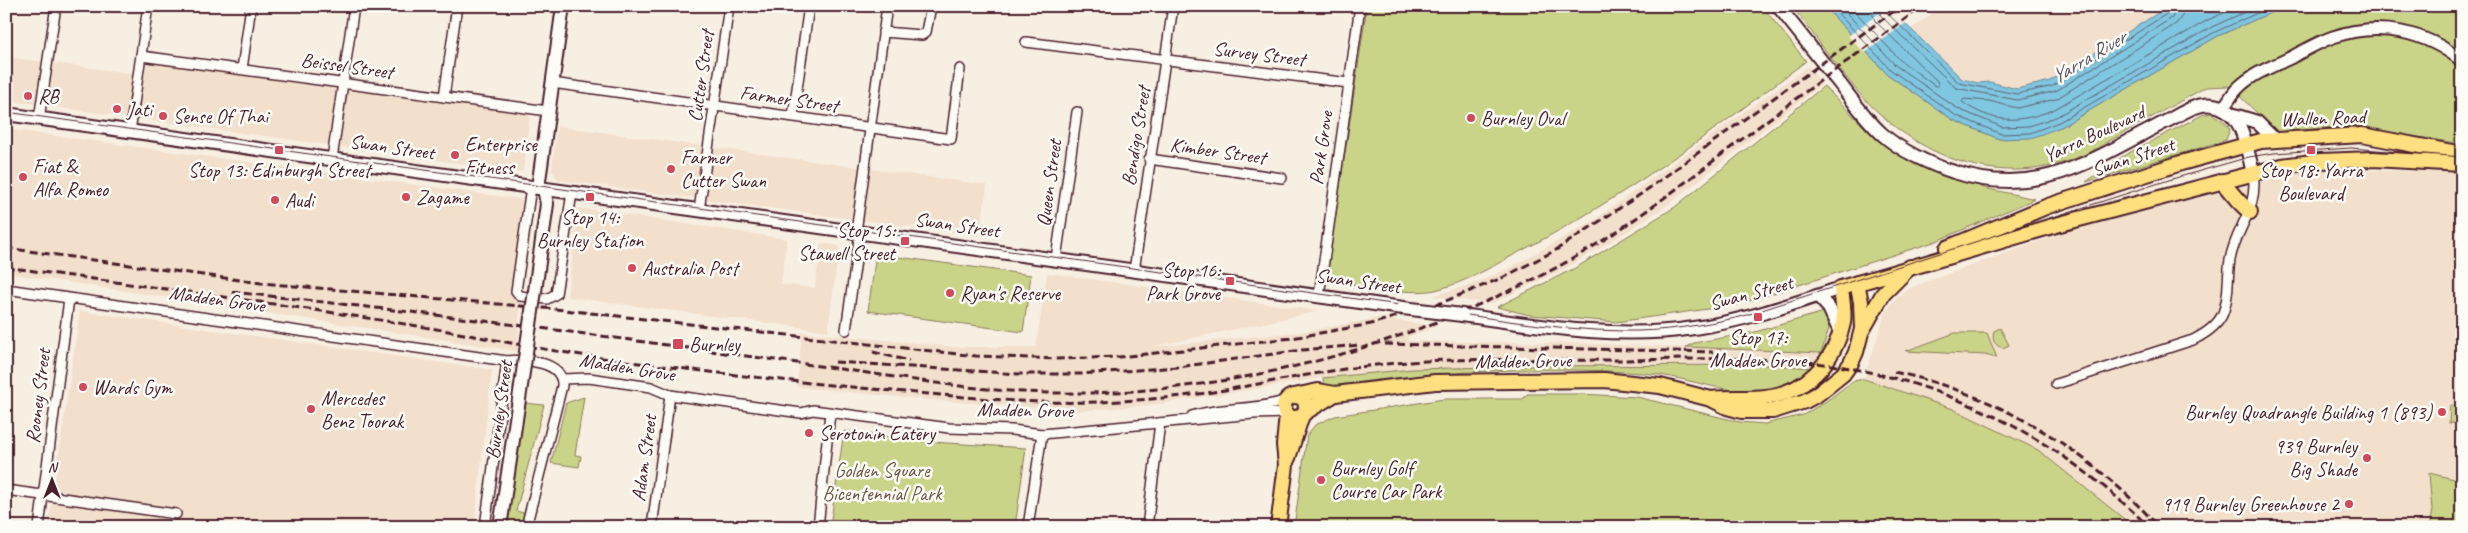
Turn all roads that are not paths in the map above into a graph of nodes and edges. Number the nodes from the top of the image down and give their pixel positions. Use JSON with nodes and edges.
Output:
{"nodes":[{"id":1,"x":56,"y":6,"type":"edge"},
{"id":2,"x":148,"y":6,"type":"edge"},
{"id":3,"x":252,"y":6,"type":"edge"},
{"id":4,"x":354,"y":6,"type":"edge"},
{"id":5,"x":457,"y":6,"type":"edge"},
{"id":6,"x":563,"y":6,"type":"edge"},
{"id":7,"x":729,"y":6,"type":"edge"},
{"id":8,"x":809,"y":6,"type":"edge"},
{"id":9,"x":887,"y":6,"type":"edge"},
{"id":10,"x":930,"y":6,"type":"edge"},
{"id":11,"x":1173,"y":6,"type":"edge"},
{"id":12,"x":1360,"y":6,"type":"edge"},
{"id":13,"x":1778,"y":6,"type":"edge"},
{"id":14,"x":883,"y":32,"type":"junction"},
{"id":15,"x":1026,"y":42,"type":"dead end"},
{"id":16,"x":141,"y":56,"type":"junction"},
{"id":17,"x":1165,"y":60,"type":"junction"},
{"id":18,"x":2462,"y":61,"type":"edge"},
{"id":19,"x":242,"y":69,"type":"junction"},
{"id":20,"x":960,"y":70,"type":"dead end"},
{"id":21,"x":1349,"y":83,"type":"junction"},
{"id":22,"x":343,"y":84,"type":"junction"},
{"id":23,"x":552,"y":84,"type":"junction"},
{"id":24,"x":444,"y":97,"type":"junction"},
{"id":25,"x":715,"y":106,"type":"junction"},
{"id":26,"x":548,"y":110,"type":"junction"},
{"id":27,"x":1077,"y":112,"type":"dead end"},
{"id":28,"x":2227,"y":112,"type":"junction"},
{"id":29,"x":6,"y":114,"type":"edge"},
{"id":30,"x":793,"y":116,"type":"junction"},
{"id":31,"x":39,"y":119,"type":"junction"},
{"id":32,"x":870,"y":128,"type":"junction"},
{"id":33,"x":130,"y":132,"type":"junction"},
{"id":34,"x":2275,"y":140,"type":"junction"},
{"id":35,"x":2245,"y":145,"type":"junction"},
{"id":36,"x":2462,"y":154,"type":"edge"},
{"id":37,"x":1149,"y":159,"type":"junction"},
{"id":38,"x":332,"y":160,"type":"junction"},
{"id":39,"x":2462,"y":164,"type":"edge"},
{"id":40,"x":2253,"y":173,"type":"junction"},
{"id":41,"x":1282,"y":178,"type":"dead end"},
{"id":42,"x":2222,"y":181,"type":"junction"},
{"id":43,"x":537,"y":188,"type":"junction"},
{"id":44,"x":572,"y":192,"type":"junction"},
{"id":45,"x":699,"y":210,"type":"junction"},
{"id":46,"x":2250,"y":212,"type":"junction"},
{"id":47,"x":858,"y":232,"type":"junction"},
{"id":48,"x":1056,"y":259,"type":"junction"},
{"id":49,"x":1903,"y":268,"type":"junction"},
{"id":50,"x":1134,"y":271,"type":"junction"},
{"id":51,"x":1857,"y":283,"type":"junction"},
{"id":52,"x":1841,"y":288,"type":"junction"},
{"id":53,"x":6,"y":290,"type":"edge"},
{"id":54,"x":1319,"y":296,"type":"junction"},
{"id":55,"x":1818,"y":296,"type":"junction"},
{"id":56,"x":69,"y":299,"type":"junction"},
{"id":57,"x":846,"y":330,"type":"dead end"},
{"id":58,"x":1862,"y":330,"type":"junction"},
{"id":59,"x":1840,"y":332,"type":"junction"},
{"id":60,"x":507,"y":361,"type":"junction"},
{"id":61,"x":562,"y":379,"type":"junction"},
{"id":62,"x":2056,"y":384,"type":"dead end"},
{"id":63,"x":670,"y":394,"type":"junction"},
{"id":64,"x":1335,"y":394,"type":"junction"},
{"id":65,"x":1711,"y":399,"type":"junction"},
{"id":66,"x":1289,"y":406,"type":"junction"},
{"id":67,"x":830,"y":413,"type":"junction"},
{"id":68,"x":1303,"y":414,"type":"junction"},
{"id":69,"x":1160,"y":423,"type":"junction"},
{"id":70,"x":1042,"y":434,"type":"junction"},
{"id":71,"x":1286,"y":465,"type":"junction"},
{"id":72,"x":6,"y":490,"type":"edge"},
{"id":73,"x":43,"y":495,"type":"junction"},
{"id":74,"x":176,"y":514,"type":"dead end"},
{"id":75,"x":39,"y":527,"type":"edge"},
{"id":76,"x":485,"y":527,"type":"edge"},
{"id":77,"x":500,"y":527,"type":"edge"},
{"id":78,"x":526,"y":527,"type":"edge"},
{"id":79,"x":652,"y":527,"type":"edge"},
{"id":80,"x":818,"y":527,"type":"edge"},
{"id":81,"x":1028,"y":527,"type":"edge"},
{"id":82,"x":1147,"y":527,"type":"edge"},
{"id":83,"x":1278,"y":527,"type":"edge"}],
"edges":[{"from":1,"to":31,"type":"street"},
{"from":2,"to":16,"type":"street"},
{"from":3,"to":19,"type":"street"},
{"from":4,"to":22,"type":"street"},
{"from":5,"to":24,"type":"street"},
{"from":6,"to":23,"type":"main road","name":"Burnley Street"},
{"from":7,"to":25,"type":"street","name":"Cutter Street"},
{"from":8,"to":30,"type":"street"},
{"from":9,"to":14,"type":"street"},
{"from":10,"to":14,"type":"street"},
{"from":11,"to":17,"type":"street","name":"Bendigo Street"},
{"from":12,"to":21,"type":"street","name":"Park Grove"},
{"from":13,"to":28,"type":"main road","name":"Yarra Boulevard"},
{"from":14,"to":32,"type":"street"},
{"from":15,"to":17,"type":"street","name":"Survey Street"},
{"from":16,"to":19,"type":"street","name":"Beissel Street"},
{"from":16,"to":33,"type":"street"},
{"from":17,"to":21,"type":"street","name":"Survey Street"},
{"from":17,"to":37,"type":"street","name":"Bendigo Street"},
{"from":18,"to":28,"type":"street"},
{"from":19,"to":22,"type":"street","name":"Beissel Street"},
{"from":20,"to":32,"type":"street","name":"Farmer Street"},
{"from":21,"to":54,"type":"street","name":"Park Grove"},
{"from":22,"to":24,"type":"street","name":"Beissel Street"},
{"from":22,"to":38,"type":"street"},
{"from":23,"to":25,"type":"street","name":"Farmer Street"},
{"from":23,"to":26,"type":"main road","name":"Burnley Street"},
{"from":24,"to":26,"type":"street","name":"Beissel Street"},
{"from":25,"to":30,"type":"street","name":"Farmer Street"},
{"from":25,"to":45,"type":"street","name":"Cutter Street"},
{"from":26,"to":43,"type":"main road","name":"Burnley Street"},
{"from":27,"to":48,"type":"street","name":"Queen Street"},
{"from":28,"to":34,"type":"main road","name":"Yarra Boulevard"},
{"from":28,"to":35,"type":"main road"},
{"from":29,"to":31,"type":"main road","name":"Swan Street"},
{"from":30,"to":32,"type":"street","name":"Farmer Street"},
{"from":31,"to":33,"type":"main road","name":"Swan Street"},
{"from":32,"to":47,"type":"street"},
{"from":33,"to":38,"type":"main road","name":"Swan Street"},
{"from":34,"to":35,"type":"main road","name":"Wallen Road"},
{"from":34,"to":36,"type":"main road","name":"Wallen Road"},
{"from":35,"to":40,"type":"main road"},
{"from":35,"to":49,"type":"main road","name":"Swan Street"},
{"from":37,"to":41,"type":"street","name":"Kimber Street"},
{"from":37,"to":50,"type":"street","name":"Bendigo Street"},
{"from":38,"to":43,"type":"main road","name":"Swan Street"},
{"from":39,"to":40,"type":"main road"},
{"from":40,"to":42,"type":"main road","name":"Swan Street"},
{"from":40,"to":46,"type":"street"},
{"from":42,"to":46,"type":"main road"},
{"from":42,"to":49,"type":"main road","name":"Swan Street"},
{"from":43,"to":44,"type":"main road","name":"Swan Street"},
{"from":43,"to":44,"type":"street","name":"Burnley Street"},
{"from":43,"to":77,"type":"main road","name":"Burnley Street","bridge":true},
{"from":44,"to":45,"type":"main road","name":"Swan Street"},
{"from":45,"to":47,"type":"main road","name":"Swan Street"},
{"from":46,"to":62,"type":"street"},
{"from":47,"to":48,"type":"main road","name":"Swan Street"},
{"from":47,"to":57,"type":"street"},
{"from":48,"to":50,"type":"main road","name":"Swan Street"},
{"from":49,"to":51,"type":"main road","name":"Swan Street"},
{"from":49,"to":58,"type":"main road"},
{"from":50,"to":54,"type":"main road","name":"Swan Street"},
{"from":51,"to":52,"type":"main road","name":"Swan Street"},
{"from":51,"to":58,"type":"main road","name":"Madden Grove"},
{"from":52,"to":55,"type":"main road","name":"Swan Street"},
{"from":52,"to":59,"type":"main road","name":"Madden Grove"},
{"from":53,"to":56,"type":"street","name":"Madden Grove"},
{"from":54,"to":55,"type":"main road","name":"Swan Street","bridge":true},
{"from":55,"to":59,"type":"main road"},
{"from":56,"to":60,"type":"street","name":"Madden Grove"},
{"from":56,"to":73,"type":"street","name":"Rooney Street"},
{"from":58,"to":65,"type":"main road","name":"Madden Grove"},
{"from":59,"to":65,"type":"main road","name":"Madden Grove"},
{"from":60,"to":61,"type":"street","name":"Madden Grove"},
{"from":60,"to":76,"type":"street","name":"Burnley Street"},
{"from":61,"to":63,"type":"street","name":"Madden Grove"},
{"from":61,"to":78,"type":"street"},
{"from":63,"to":67,"type":"street","name":"Madden Grove"},
{"from":63,"to":79,"type":"street","name":"Adam Street"},
{"from":64,"to":65,"type":"main road","name":"Madden Grove"},
{"from":64,"to":66,"type":"main road","name":"Madden Grove"},
{"from":64,"to":68,"type":"main road","name":"Madden Grove"},
{"from":66,"to":68,"type":"main road"},
{"from":66,"to":68,"type":"main road"},
{"from":66,"to":69,"type":"street","name":"Madden Grove"},
{"from":66,"to":71,"type":"main road"},
{"from":67,"to":70,"type":"street","name":"Madden Grove"},
{"from":67,"to":80,"type":"street"},
{"from":68,"to":71,"type":"main road"},
{"from":69,"to":70,"type":"street","name":"Madden Grove"},
{"from":69,"to":82,"type":"street"},
{"from":70,"to":81,"type":"street"},
{"from":71,"to":83,"type":"main road"},
{"from":72,"to":73,"type":"street"},
{"from":73,"to":74,"type":"street"},
{"from":73,"to":75,"type":"street","name":"Rooney Street"}]}
